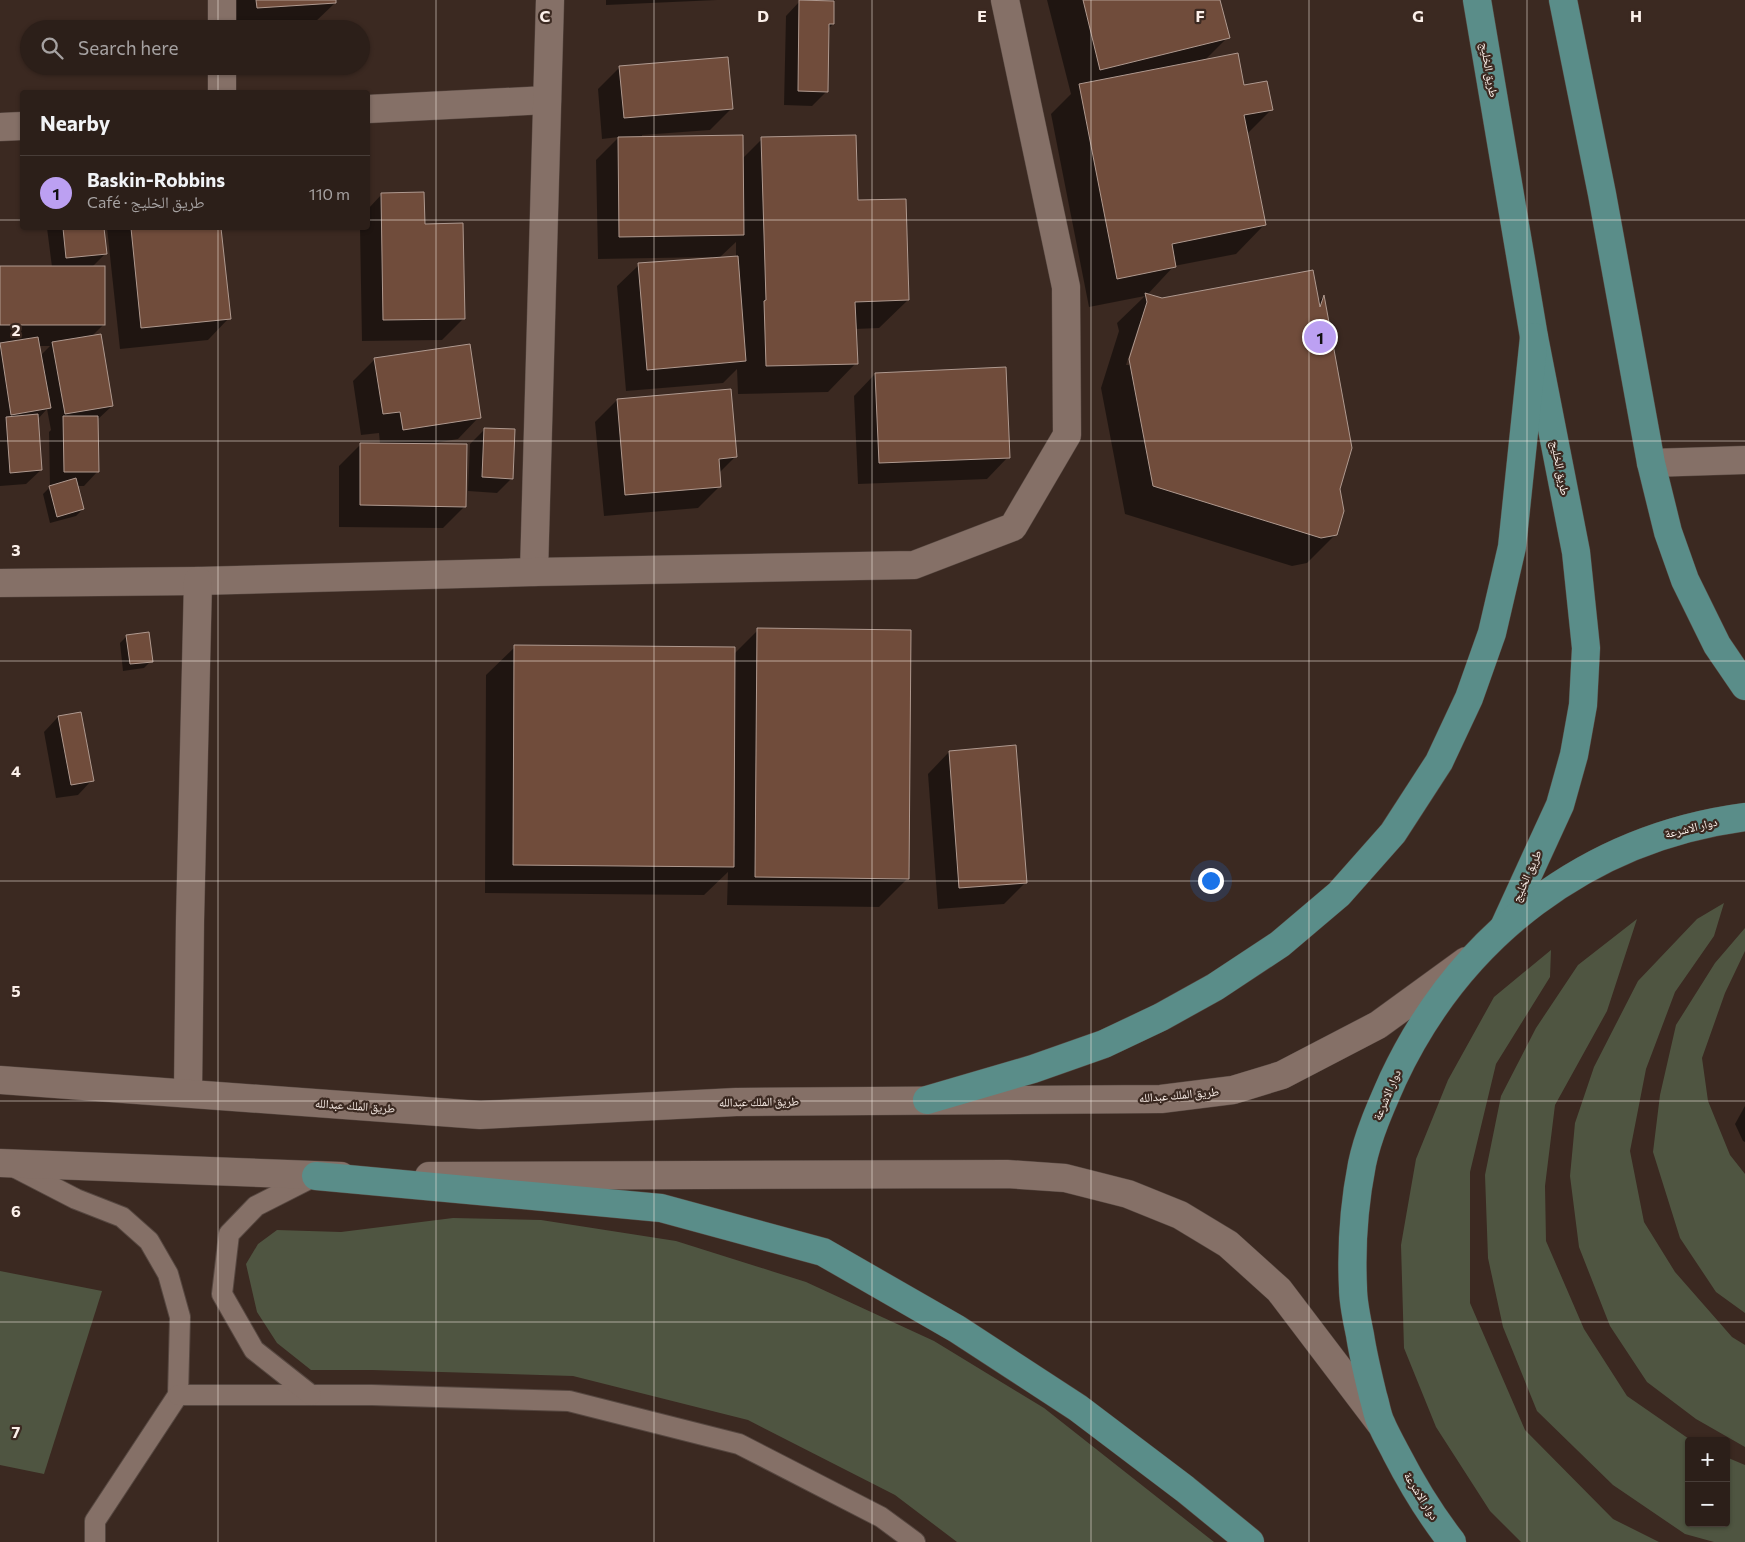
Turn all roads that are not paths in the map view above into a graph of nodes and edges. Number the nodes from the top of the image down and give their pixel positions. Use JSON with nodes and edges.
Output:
{"nodes":[{"id":1,"x":222,"y":0,"type":"edge"},
{"id":2,"x":550,"y":0,"type":"edge"},
{"id":3,"x":1005,"y":0,"type":"edge"},
{"id":4,"x":1477,"y":0,"type":"edge"},
{"id":5,"x":1563,"y":0,"type":"edge"},
{"id":6,"x":222,"y":20,"type":"edge"},
{"id":7,"x":222,"y":75,"type":"edge"},
{"id":8,"x":222,"y":90,"type":"edge"},
{"id":9,"x":547,"y":100,"type":"junction"},
{"id":10,"x":370,"y":109,"type":"edge"},
{"id":11,"x":20,"y":126,"type":"edge"},
{"id":12,"x":0,"y":127,"type":"edge"},
{"id":13,"x":1534,"y":337,"type":"junction"},
{"id":14,"x":1745,"y":460,"type":"edge"},
{"id":15,"x":1651,"y":463,"type":"junction"},
{"id":16,"x":534,"y":572,"type":"junction"},
{"id":17,"x":198,"y":581,"type":"junction"},
{"id":18,"x":0,"y":583,"type":"edge"},
{"id":19,"x":1745,"y":686,"type":"edge"},
{"id":20,"x":1745,"y":817,"type":"edge"},
{"id":21,"x":1504,"y":927,"type":"junction"},
{"id":22,"x":1481,"y":950,"type":"junction"},
{"id":23,"x":0,"y":1080,"type":"edge"},
{"id":24,"x":188,"y":1093,"type":"junction"},
{"id":25,"x":927,"y":1100,"type":"junction"},
{"id":26,"x":4,"y":1163,"type":"edge"},
{"id":27,"x":316,"y":1176,"type":"junction"},
{"id":28,"x":178,"y":1395,"type":"junction"},
{"id":29,"x":311,"y":1395,"type":"junction"},
{"id":30,"x":1380,"y":1423,"type":"junction"},
{"id":31,"x":95,"y":1542,"type":"edge"},
{"id":32,"x":915,"y":1542,"type":"edge"},
{"id":33,"x":1250,"y":1542,"type":"edge"},
{"id":34,"x":1452,"y":1542,"type":"edge"}],
"edges":[{"from":1,"to":6,"type":"street"},
{"from":2,"to":9,"type":"street"},
{"from":3,"to":16,"type":"street"},
{"from":4,"to":13,"type":"main road","name":"طريق الخليج"},
{"from":5,"to":15,"type":"main road"},
{"from":7,"to":8,"type":"street"},
{"from":9,"to":10,"type":"street"},
{"from":9,"to":16,"type":"street"},
{"from":11,"to":12,"type":"street"},
{"from":13,"to":21,"type":"main road","name":"طريق الخليج"},
{"from":13,"to":25,"type":"main road"},
{"from":14,"to":15,"type":"street"},
{"from":15,"to":19,"type":"main road"},
{"from":16,"to":17,"type":"street"},
{"from":17,"to":18,"type":"street"},
{"from":17,"to":24,"type":"street"},
{"from":20,"to":21,"type":"main road","name":"دوار الاشرعة"},
{"from":21,"to":22,"type":"main road","name":"دوار الاشرعة"},
{"from":22,"to":25,"type":"street","name":"طريق الملك عبدالله"},
{"from":22,"to":30,"type":"main road","name":"دوار الاشرعة"},
{"from":23,"to":24,"type":"street","name":"طريق الملك عبدالله"},
{"from":24,"to":25,"type":"street","name":"طريق الملك عبدالله"},
{"from":26,"to":27,"type":"street"},
{"from":26,"to":28,"type":"lane"},
{"from":27,"to":29,"type":"lane"},
{"from":27,"to":30,"type":"street"},
{"from":27,"to":33,"type":"main road"},
{"from":28,"to":29,"type":"lane"},
{"from":28,"to":31,"type":"lane"},
{"from":29,"to":32,"type":"lane"},
{"from":30,"to":34,"type":"main road","name":"دوار الاشرعة"}]}
